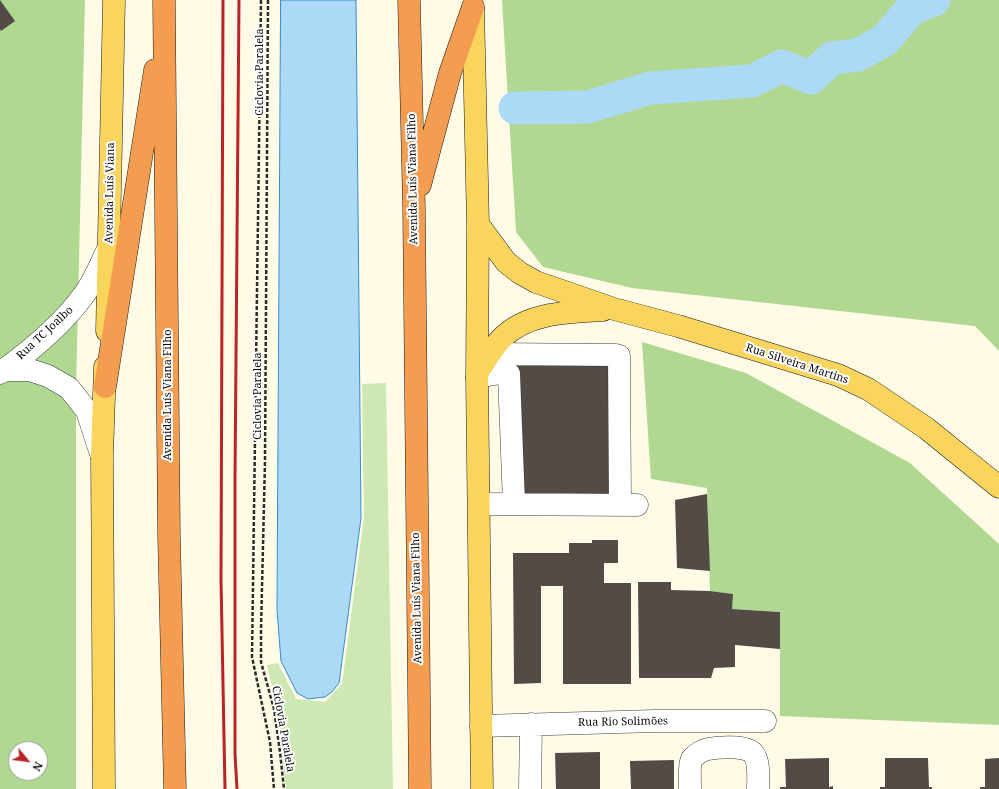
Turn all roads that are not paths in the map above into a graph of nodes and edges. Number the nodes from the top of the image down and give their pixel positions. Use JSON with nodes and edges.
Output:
{"nodes":[{"id":1,"x":114,"y":0,"type":"edge"},
{"id":2,"x":409,"y":0,"type":"edge"},
{"id":3,"x":473,"y":4,"type":"edge"},
{"id":4,"x":164,"y":6,"type":"edge"},
{"id":5,"x":414,"y":208,"type":"junction"},
{"id":6,"x":478,"y":224,"type":"junction"},
{"id":7,"x":109,"y":248,"type":"junction"},
{"id":8,"x":614,"y":309,"type":"junction"},
{"id":9,"x":490,"y":354,"type":"junction"},
{"id":10,"x":2,"y":372,"type":"edge"},
{"id":11,"x":477,"y":375,"type":"junction"},
{"id":12,"x":105,"y":387,"type":"junction"},
{"id":13,"x":102,"y":455,"type":"junction"},
{"id":14,"x":999,"y":486,"type":"edge"},
{"id":15,"x":479,"y":504,"type":"junction"},
{"id":16,"x":514,"y":504,"type":"junction"},
{"id":17,"x":765,"y":721,"type":"dead end"},
{"id":18,"x":531,"y":724,"type":"junction"},
{"id":19,"x":481,"y":726,"type":"junction"},
{"id":20,"x":104,"y":789,"type":"edge"},
{"id":21,"x":175,"y":789,"type":"edge"},
{"id":22,"x":420,"y":789,"type":"edge"},
{"id":23,"x":482,"y":789,"type":"edge"},
{"id":24,"x":530,"y":789,"type":"edge"},
{"id":25,"x":690,"y":789,"type":"edge"},
{"id":26,"x":758,"y":789,"type":"edge"}],
"edges":[{"from":1,"to":7,"type":"main road","name":"Avenida Luís Viana"},
{"from":2,"to":5,"type":"highway","name":"Avenida Luís Viana Filho"},
{"from":3,"to":5,"type":"highway"},
{"from":3,"to":6,"type":"main road"},
{"from":4,"to":12,"type":"highway"},
{"from":4,"to":21,"type":"highway","name":"Avenida Luís Viana Filho"},
{"from":5,"to":22,"type":"highway","name":"Avenida Luís Viana Filho"},
{"from":6,"to":8,"type":"main road","name":"Rua Silveira Martins"},
{"from":6,"to":11,"type":"main road"},
{"from":7,"to":10,"type":"street","name":"Rua TC Joalbo"},
{"from":7,"to":12,"type":"main road","name":"Avenida Luís Viana"},
{"from":8,"to":9,"type":"main road","name":"Rua Silveira Martins"},
{"from":8,"to":14,"type":"main road","name":"Rua Silveira Martins"},
{"from":9,"to":11,"type":"main road","name":"Rua Silveira Martins"},
{"from":9,"to":16,"type":"street"},
{"from":10,"to":13,"type":"street"},
{"from":11,"to":15,"type":"main road"},
{"from":11,"to":16,"type":"street"},
{"from":12,"to":13,"type":"main road"},
{"from":13,"to":20,"type":"main road"},
{"from":15,"to":16,"type":"street"},
{"from":15,"to":19,"type":"main road"},
{"from":17,"to":18,"type":"street","name":"Rua Rio Solimões"},
{"from":18,"to":19,"type":"street","name":"Rua Rio Solimões"},
{"from":18,"to":24,"type":"street"},
{"from":19,"to":23,"type":"main road"},
{"from":25,"to":26,"type":"street"}]}
